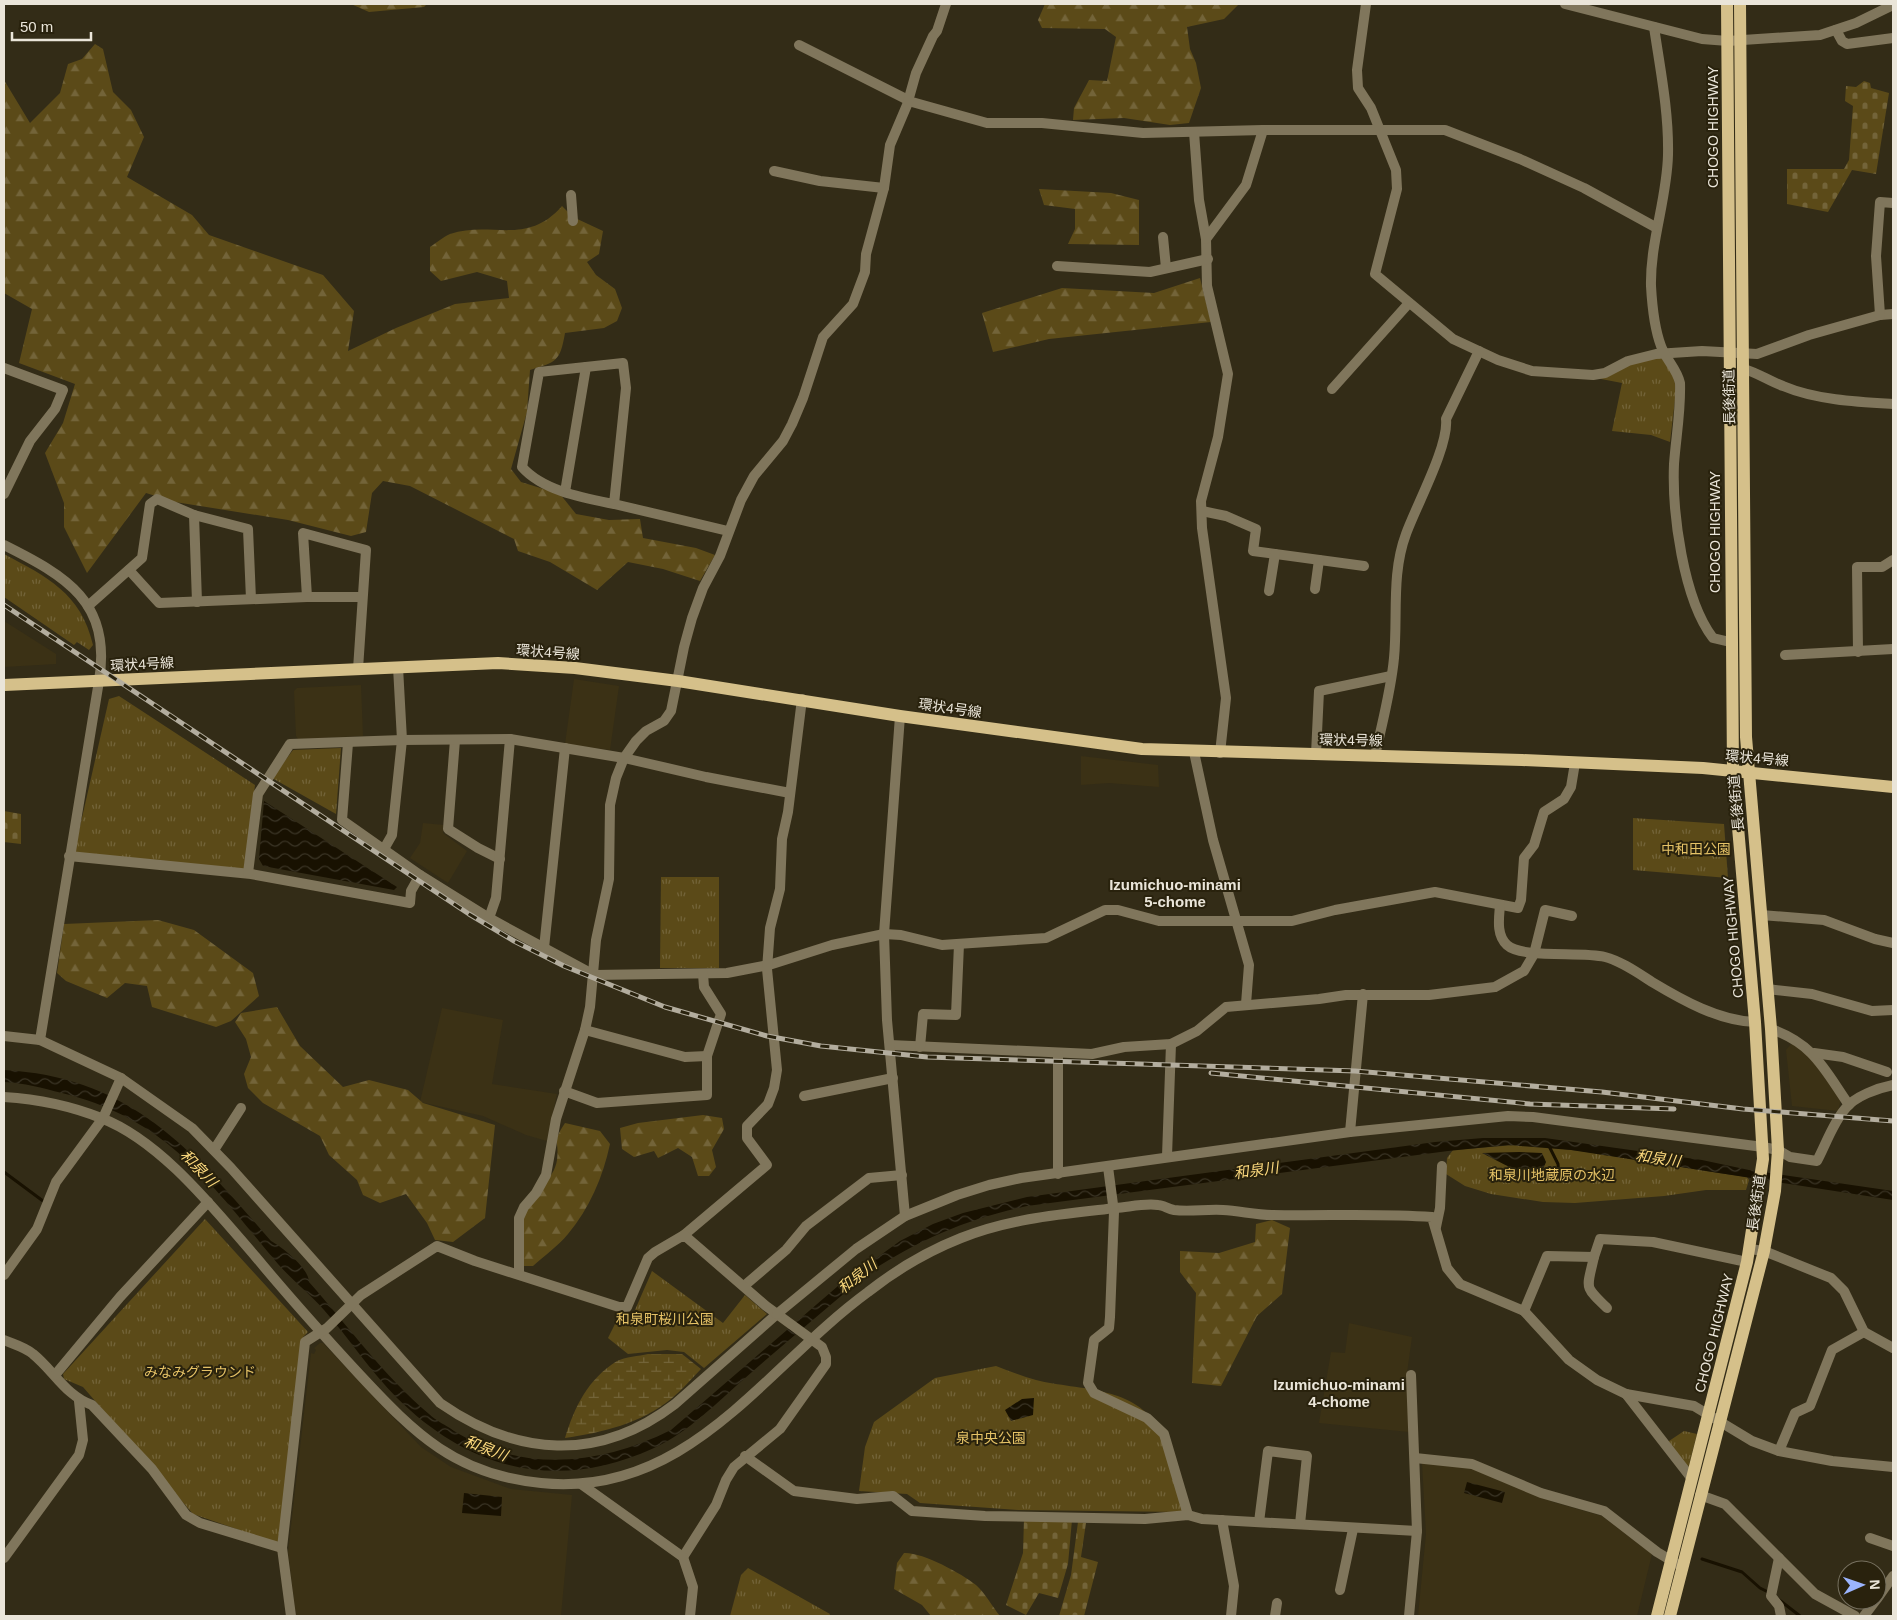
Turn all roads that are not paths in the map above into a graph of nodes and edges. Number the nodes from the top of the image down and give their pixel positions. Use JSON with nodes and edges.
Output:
{"nodes":[{"id":1,"x":946,"y":4,"type":"edge"},
{"id":2,"x":1366,"y":4,"type":"edge"},
{"id":3,"x":1564,"y":4,"type":"edge"},
{"id":4,"x":1727,"y":4,"type":"edge"},
{"id":5,"x":1740,"y":4,"type":"edge"},
{"id":6,"x":1893,"y":6,"type":"edge"},
{"id":7,"x":1876,"y":9,"type":"edge"},
{"id":8,"x":1654,"y":26,"type":"junction"},
{"id":9,"x":1836,"y":30,"type":"junction"},
{"id":10,"x":1893,"y":38,"type":"edge"},
{"id":11,"x":1734,"y":41,"type":"junction"},
{"id":12,"x":799,"y":46,"type":"dead end"},
{"id":13,"x":908,"y":100,"type":"junction"},
{"id":14,"x":1263,"y":130,"type":"junction"},
{"id":15,"x":1380,"y":130,"type":"junction"},
{"id":16,"x":1194,"y":132,"type":"junction"},
{"id":17,"x":774,"y":170,"type":"dead end"},
{"id":18,"x":884,"y":188,"type":"junction"},
{"id":19,"x":570,"y":195,"type":"dead end"},
{"id":20,"x":1893,"y":203,"type":"edge"},
{"id":21,"x":572,"y":221,"type":"dead end"},
{"id":22,"x":1657,"y":228,"type":"junction"},
{"id":23,"x":1163,"y":237,"type":"dead end"},
{"id":24,"x":1206,"y":240,"type":"junction"},
{"id":25,"x":1208,"y":259,"type":"junction"},
{"id":26,"x":1057,"y":266,"type":"dead end"},
{"id":27,"x":1166,"y":268,"type":"junction"},
{"id":28,"x":1409,"y":303,"type":"junction"},
{"id":29,"x":1893,"y":314,"type":"edge"},
{"id":30,"x":1880,"y":315,"type":"junction"},
{"id":31,"x":1479,"y":351,"type":"junction"},
{"id":32,"x":1666,"y":353,"type":"junction"},
{"id":33,"x":1729,"y":353,"type":"junction"},
{"id":34,"x":1744,"y":354,"type":"junction"},
{"id":35,"x":586,"y":367,"type":"junction"},
{"id":36,"x":4,"y":368,"type":"edge"},
{"id":37,"x":1744,"y":370,"type":"junction"},
{"id":38,"x":1332,"y":389,"type":"dead end"},
{"id":39,"x":1893,"y":404,"type":"edge"},
{"id":40,"x":565,"y":492,"type":"junction"},
{"id":41,"x":4,"y":494,"type":"edge"},
{"id":42,"x":614,"y":504,"type":"junction"},
{"id":43,"x":1202,"y":511,"type":"junction"},
{"id":44,"x":194,"y":515,"type":"junction"},
{"id":45,"x":728,"y":531,"type":"junction"},
{"id":46,"x":4,"y":545,"type":"edge"},
{"id":47,"x":1275,"y":554,"type":"junction"},
{"id":48,"x":1319,"y":560,"type":"junction"},
{"id":49,"x":1893,"y":560,"type":"edge"},
{"id":50,"x":1364,"y":566,"type":"dead end"},
{"id":51,"x":130,"y":570,"type":"junction"},
{"id":52,"x":1315,"y":589,"type":"dead end"},
{"id":53,"x":1269,"y":591,"type":"dead end"},
{"id":54,"x":306,"y":597,"type":"junction"},
{"id":55,"x":362,"y":597,"type":"junction"},
{"id":56,"x":251,"y":599,"type":"junction"},
{"id":57,"x":197,"y":602,"type":"junction"},
{"id":58,"x":88,"y":606,"type":"junction"},
{"id":59,"x":1730,"y":642,"type":"junction"},
{"id":60,"x":1893,"y":649,"type":"edge"},
{"id":61,"x":1858,"y":652,"type":"junction"},
{"id":62,"x":1785,"y":655,"type":"dead end"},
{"id":63,"x":398,"y":667,"type":"junction"},
{"id":64,"x":358,"y":669,"type":"junction"},
{"id":65,"x":1392,"y":676,"type":"junction"},
{"id":66,"x":98,"y":681,"type":"junction"},
{"id":67,"x":678,"y":681,"type":"junction"},
{"id":68,"x":4,"y":685,"type":"edge"},
{"id":69,"x":802,"y":699,"type":"junction"},
{"id":70,"x":900,"y":716,"type":"junction"},
{"id":71,"x":510,"y":739,"type":"junction"},
{"id":72,"x":402,"y":740,"type":"junction"},
{"id":73,"x":456,"y":740,"type":"junction"},
{"id":74,"x":348,"y":743,"type":"junction"},
{"id":75,"x":565,"y":748,"type":"junction"},
{"id":76,"x":1194,"y":752,"type":"junction"},
{"id":77,"x":1220,"y":752,"type":"junction"},
{"id":78,"x":1316,"y":754,"type":"junction"},
{"id":79,"x":1375,"y":756,"type":"junction"},
{"id":80,"x":624,"y":758,"type":"junction"},
{"id":81,"x":1575,"y":762,"type":"junction"},
{"id":82,"x":1733,"y":770,"type":"junction"},
{"id":83,"x":1748,"y":772,"type":"junction"},
{"id":84,"x":1893,"y":788,"type":"edge"},
{"id":85,"x":790,"y":793,"type":"junction"},
{"id":86,"x":384,"y":849,"type":"junction"},
{"id":87,"x":69,"y":856,"type":"junction"},
{"id":88,"x":500,"y":859,"type":"junction"},
{"id":89,"x":248,"y":873,"type":"junction"},
{"id":90,"x":420,"y":875,"type":"junction"},
{"id":91,"x":1500,"y":905,"type":"junction"},
{"id":92,"x":1761,"y":915,"type":"junction"},
{"id":93,"x":1572,"y":916,"type":"dead end"},
{"id":94,"x":489,"y":918,"type":"junction"},
{"id":95,"x":1236,"y":920,"type":"junction"},
{"id":96,"x":884,"y":934,"type":"junction"},
{"id":97,"x":1893,"y":942,"type":"edge"},
{"id":98,"x":959,"y":944,"type":"junction"},
{"id":99,"x":544,"y":948,"type":"junction"},
{"id":100,"x":1534,"y":954,"type":"junction"},
{"id":101,"x":769,"y":965,"type":"junction"},
{"id":102,"x":702,"y":974,"type":"junction"},
{"id":103,"x":594,"y":975,"type":"junction"},
{"id":104,"x":1767,"y":989,"type":"junction"},
{"id":105,"x":1363,"y":994,"type":"junction"},
{"id":106,"x":1246,"y":1004,"type":"junction"},
{"id":107,"x":1893,"y":1010,"type":"edge"},
{"id":108,"x":1755,"y":1022,"type":"junction"},
{"id":109,"x":1771,"y":1028,"type":"junction"},
{"id":110,"x":586,"y":1030,"type":"junction"},
{"id":111,"x":4,"y":1036,"type":"edge"},
{"id":112,"x":40,"y":1040,"type":"junction"},
{"id":113,"x":1171,"y":1044,"type":"junction"},
{"id":114,"x":890,"y":1045,"type":"junction"},
{"id":115,"x":920,"y":1048,"type":"junction"},
{"id":116,"x":1058,"y":1054,"type":"junction"},
{"id":117,"x":1814,"y":1054,"type":"junction"},
{"id":118,"x":707,"y":1056,"type":"junction"},
{"id":119,"x":1890,"y":1069,"type":"edge"},
{"id":120,"x":121,"y":1078,"type":"junction"},
{"id":121,"x":893,"y":1078,"type":"junction"},
{"id":122,"x":1893,"y":1084,"type":"edge"},
{"id":123,"x":1882,"y":1087,"type":"junction"},
{"id":124,"x":564,"y":1090,"type":"junction"},
{"id":125,"x":804,"y":1096,"type":"dead end"},
{"id":126,"x":4,"y":1097,"type":"edge"},
{"id":127,"x":1849,"y":1105,"type":"junction"},
{"id":128,"x":241,"y":1108,"type":"dead end"},
{"id":129,"x":104,"y":1116,"type":"junction"},
{"id":130,"x":1350,"y":1132,"type":"junction"},
{"id":131,"x":214,"y":1150,"type":"junction"},
{"id":132,"x":1763,"y":1153,"type":"junction"},
{"id":133,"x":1167,"y":1156,"type":"junction"},
{"id":134,"x":1777,"y":1156,"type":"junction"},
{"id":135,"x":1442,"y":1166,"type":"dead end"},
{"id":136,"x":1108,"y":1172,"type":"junction"},
{"id":137,"x":1058,"y":1174,"type":"junction"},
{"id":138,"x":902,"y":1175,"type":"junction"},
{"id":139,"x":208,"y":1202,"type":"junction"},
{"id":140,"x":1113,"y":1206,"type":"junction"},
{"id":141,"x":905,"y":1216,"type":"junction"},
{"id":142,"x":1436,"y":1228,"type":"junction"},
{"id":143,"x":684,"y":1235,"type":"junction"},
{"id":144,"x":1750,"y":1248,"type":"junction"},
{"id":145,"x":1764,"y":1251,"type":"junction"},
{"id":146,"x":1594,"y":1257,"type":"junction"},
{"id":147,"x":1747,"y":1262,"type":"junction"},
{"id":148,"x":519,"y":1274,"type":"junction"},
{"id":149,"x":4,"y":1275,"type":"edge"},
{"id":150,"x":744,"y":1286,"type":"junction"},
{"id":151,"x":349,"y":1307,"type":"junction"},
{"id":152,"x":1607,"y":1308,"type":"dead end"},
{"id":153,"x":1524,"y":1311,"type":"junction"},
{"id":154,"x":781,"y":1317,"type":"junction"},
{"id":155,"x":324,"y":1330,"type":"junction"},
{"id":156,"x":1864,"y":1332,"type":"junction"},
{"id":157,"x":810,"y":1338,"type":"junction"},
{"id":158,"x":4,"y":1340,"type":"edge"},
{"id":159,"x":1893,"y":1348,"type":"edge"},
{"id":160,"x":55,"y":1375,"type":"junction"},
{"id":161,"x":1411,"y":1375,"type":"dead end"},
{"id":162,"x":1626,"y":1394,"type":"junction"},
{"id":163,"x":79,"y":1400,"type":"junction"},
{"id":164,"x":1710,"y":1414,"type":"junction"},
{"id":165,"x":1720,"y":1422,"type":"junction"},
{"id":166,"x":1779,"y":1451,"type":"junction"},
{"id":167,"x":745,"y":1456,"type":"junction"},
{"id":168,"x":1415,"y":1458,"type":"junction"},
{"id":169,"x":1893,"y":1467,"type":"edge"},
{"id":170,"x":1692,"y":1479,"type":"junction"},
{"id":171,"x":581,"y":1484,"type":"junction"},
{"id":172,"x":1700,"y":1495,"type":"junction"},
{"id":173,"x":1188,"y":1515,"type":"junction"},
{"id":174,"x":1222,"y":1520,"type":"junction"},
{"id":175,"x":1259,"y":1522,"type":"junction"},
{"id":176,"x":1300,"y":1524,"type":"junction"},
{"id":177,"x":1353,"y":1529,"type":"junction"},
{"id":178,"x":1417,"y":1531,"type":"junction"},
{"id":179,"x":1870,"y":1538,"type":"dead end"},
{"id":180,"x":1893,"y":1546,"type":"edge"},
{"id":181,"x":282,"y":1548,"type":"junction"},
{"id":182,"x":683,"y":1557,"type":"junction"},
{"id":183,"x":4,"y":1558,"type":"edge"},
{"id":184,"x":1779,"y":1558,"type":"junction"},
{"id":185,"x":1677,"y":1564,"type":"junction"},
{"id":186,"x":1340,"y":1590,"type":"dead end"},
{"id":187,"x":1276,"y":1603,"type":"dead end"},
{"id":188,"x":291,"y":1616,"type":"edge"},
{"id":189,"x":690,"y":1616,"type":"edge"},
{"id":190,"x":1231,"y":1616,"type":"edge"},
{"id":191,"x":1275,"y":1616,"type":"edge"},
{"id":192,"x":1409,"y":1616,"type":"edge"},
{"id":193,"x":1657,"y":1616,"type":"edge"},
{"id":194,"x":1670,"y":1616,"type":"edge"},
{"id":195,"x":1781,"y":1616,"type":"edge"},
{"id":196,"x":1855,"y":1616,"type":"edge"}],
"edges":[{"from":1,"to":13,"type":"street"},
{"from":2,"to":15,"type":"street"},
{"from":3,"to":8,"type":"street"},
{"from":4,"to":11,"type":"main road","name":"CHOGO HIGHWAY"},
{"from":5,"to":11,"type":"main road","name":"長後街道"},
{"from":6,"to":7,"type":"street"},
{"from":7,"to":9,"type":"street"},
{"from":8,"to":11,"type":"street"},
{"from":8,"to":22,"type":"street"},
{"from":9,"to":10,"type":"street"},
{"from":9,"to":11,"type":"street"},
{"from":11,"to":33,"type":"main road","name":"CHOGO HIGHWAY"},
{"from":11,"to":34,"type":"main road","name":"長後街道"},
{"from":12,"to":13,"type":"street"},
{"from":13,"to":16,"type":"street"},
{"from":13,"to":18,"type":"street"},
{"from":14,"to":15,"type":"street"},
{"from":14,"to":16,"type":"street"},
{"from":14,"to":24,"type":"street"},
{"from":15,"to":22,"type":"street"},
{"from":15,"to":28,"type":"street"},
{"from":16,"to":24,"type":"street"},
{"from":17,"to":18,"type":"street"},
{"from":18,"to":45,"type":"street"},
{"from":19,"to":21,"type":"street"},
{"from":20,"to":30,"type":"street"},
{"from":22,"to":32,"type":"street"},
{"from":23,"to":27,"type":"street"},
{"from":24,"to":25,"type":"street"},
{"from":25,"to":27,"type":"street"},
{"from":25,"to":43,"type":"street"},
{"from":26,"to":27,"type":"street"},
{"from":28,"to":31,"type":"street"},
{"from":28,"to":38,"type":"street"},
{"from":29,"to":30,"type":"street"},
{"from":30,"to":34,"type":"street"},
{"from":31,"to":32,"type":"street"},
{"from":31,"to":65,"type":"street"},
{"from":32,"to":33,"type":"street"},
{"from":32,"to":59,"type":"street"},
{"from":33,"to":34,"type":"street"},
{"from":33,"to":59,"type":"main road","name":"CHOGO HIGHWAY"},
{"from":34,"to":37,"type":"main road","name":"長後街道"},
{"from":35,"to":40,"type":"street"},
{"from":35,"to":40,"type":"street"},
{"from":35,"to":42,"type":"street"},
{"from":36,"to":41,"type":"street"},
{"from":37,"to":39,"type":"street"},
{"from":37,"to":83,"type":"main road","name":"長後街道"},
{"from":40,"to":42,"type":"street"},
{"from":42,"to":45,"type":"street"},
{"from":43,"to":47,"type":"street"},
{"from":43,"to":77,"type":"street"},
{"from":44,"to":51,"type":"street"},
{"from":44,"to":56,"type":"street"},
{"from":44,"to":57,"type":"street"},
{"from":45,"to":67,"type":"street"},
{"from":46,"to":58,"type":"street"},
{"from":47,"to":48,"type":"street"},
{"from":47,"to":53,"type":"street"},
{"from":48,"to":50,"type":"street"},
{"from":48,"to":52,"type":"street"},
{"from":49,"to":61,"type":"street"},
{"from":51,"to":57,"type":"street"},
{"from":51,"to":58,"type":"street"},
{"from":54,"to":55,"type":"street"},
{"from":54,"to":55,"type":"street"},
{"from":54,"to":56,"type":"street"},
{"from":55,"to":64,"type":"street"},
{"from":56,"to":57,"type":"street"},
{"from":58,"to":66,"type":"street"},
{"from":59,"to":82,"type":"main road","name":"CHOGO HIGHWAY"},
{"from":60,"to":61,"type":"street"},
{"from":61,"to":62,"type":"street"},
{"from":63,"to":64,"type":"main road","name":"環状4号線"},
{"from":63,"to":67,"type":"main road","name":"環状4号線"},
{"from":63,"to":72,"type":"street"},
{"from":64,"to":66,"type":"main road","name":"環状4号線"},
{"from":65,"to":78,"type":"street"},
{"from":65,"to":79,"type":"street"},
{"from":66,"to":68,"type":"main road","name":"環状4号線"},
{"from":66,"to":87,"type":"street"},
{"from":67,"to":69,"type":"main road","name":"環状4号線"},
{"from":67,"to":80,"type":"street"},
{"from":69,"to":70,"type":"main road","name":"環状4号線"},
{"from":69,"to":85,"type":"street"},
{"from":70,"to":76,"type":"main road","name":"環状4号線"},
{"from":70,"to":96,"type":"street"},
{"from":71,"to":73,"type":"street"},
{"from":71,"to":75,"type":"street"},
{"from":71,"to":88,"type":"street"},
{"from":72,"to":73,"type":"street"},
{"from":72,"to":74,"type":"street"},
{"from":72,"to":86,"type":"street"},
{"from":73,"to":88,"type":"street"},
{"from":74,"to":86,"type":"street"},
{"from":74,"to":89,"type":"street"},
{"from":75,"to":80,"type":"street"},
{"from":75,"to":99,"type":"street"},
{"from":76,"to":77,"type":"main road","name":"環状4号線"},
{"from":76,"to":95,"type":"street"},
{"from":77,"to":78,"type":"main road","name":"環状4号線"},
{"from":78,"to":79,"type":"main road","name":"環状4号線"},
{"from":79,"to":81,"type":"main road","name":"環状4号線"},
{"from":80,"to":85,"type":"street"},
{"from":80,"to":103,"type":"street"},
{"from":81,"to":82,"type":"main road","name":"環状4号線"},
{"from":81,"to":91,"type":"street"},
{"from":82,"to":83,"type":"main road","name":"環状4号線"},
{"from":82,"to":108,"type":"main road","name":"CHOGO HIGHWAY"},
{"from":83,"to":84,"type":"main road","name":"環状4号線"},
{"from":83,"to":92,"type":"main road","name":"長後街道"},
{"from":85,"to":101,"type":"street"},
{"from":86,"to":90,"type":"street"},
{"from":87,"to":89,"type":"street"},
{"from":87,"to":112,"type":"street"},
{"from":88,"to":94,"type":"street"},
{"from":89,"to":90,"type":"street"},
{"from":90,"to":94,"type":"street"},
{"from":91,"to":95,"type":"street"},
{"from":91,"to":100,"type":"street"},
{"from":92,"to":97,"type":"street"},
{"from":92,"to":104,"type":"main road","name":"長後街道"},
{"from":93,"to":100,"type":"street"},
{"from":94,"to":99,"type":"street"},
{"from":95,"to":98,"type":"street"},
{"from":95,"to":106,"type":"street"},
{"from":96,"to":98,"type":"street"},
{"from":96,"to":101,"type":"street"},
{"from":96,"to":114,"type":"street"},
{"from":98,"to":115,"type":"street"},
{"from":99,"to":103,"type":"street"},
{"from":100,"to":105,"type":"street"},
{"from":100,"to":108,"type":"street"},
{"from":101,"to":102,"type":"street"},
{"from":101,"to":143,"type":"street"},
{"from":102,"to":103,"type":"street"},
{"from":102,"to":118,"type":"street"},
{"from":103,"to":110,"type":"street"},
{"from":104,"to":107,"type":"street"},
{"from":104,"to":109,"type":"main road","name":"長後街道"},
{"from":105,"to":106,"type":"street"},
{"from":105,"to":130,"type":"street"},
{"from":106,"to":113,"type":"street"},
{"from":108,"to":132,"type":"main road","name":"CHOGO HIGHWAY"},
{"from":109,"to":117,"type":"street"},
{"from":109,"to":134,"type":"main road","name":"長後街道"},
{"from":110,"to":118,"type":"street"},
{"from":110,"to":124,"type":"street"},
{"from":111,"to":112,"type":"street"},
{"from":112,"to":120,"type":"street"},
{"from":113,"to":116,"type":"street"},
{"from":113,"to":133,"type":"street"},
{"from":114,"to":115,"type":"street"},
{"from":114,"to":121,"type":"street"},
{"from":115,"to":116,"type":"street"},
{"from":116,"to":137,"type":"street"},
{"from":117,"to":119,"type":"street"},
{"from":117,"to":127,"type":"street"},
{"from":118,"to":124,"type":"street"},
{"from":119,"to":123,"type":"street"},
{"from":120,"to":129,"type":"street"},
{"from":120,"to":131,"type":"street"},
{"from":121,"to":125,"type":"street"},
{"from":121,"to":138,"type":"street"},
{"from":122,"to":123,"type":"street"},
{"from":123,"to":127,"type":"street"},
{"from":124,"to":148,"type":"street"},
{"from":126,"to":129,"type":"street"},
{"from":127,"to":134,"type":"street"},
{"from":128,"to":131,"type":"street"},
{"from":129,"to":139,"type":"street"},
{"from":129,"to":149,"type":"street"},
{"from":130,"to":132,"type":"street"},
{"from":130,"to":133,"type":"street"},
{"from":131,"to":151,"type":"street"},
{"from":132,"to":134,"type":"street"},
{"from":132,"to":144,"type":"main road","name":"CHOGO HIGHWAY"},
{"from":133,"to":136,"type":"street"},
{"from":134,"to":145,"type":"main road","name":"長後街道"},
{"from":135,"to":142,"type":"street"},
{"from":136,"to":137,"type":"street"},
{"from":136,"to":140,"type":"street"},
{"from":137,"to":141,"type":"street"},
{"from":138,"to":141,"type":"street"},
{"from":138,"to":150,"type":"street"},
{"from":139,"to":155,"type":"street"},
{"from":139,"to":160,"type":"street"},
{"from":140,"to":142,"type":"street"},
{"from":140,"to":157,"type":"street"},
{"from":140,"to":173,"type":"street"},
{"from":141,"to":154,"type":"street"},
{"from":142,"to":153,"type":"street"},
{"from":143,"to":148,"type":"street"},
{"from":143,"to":150,"type":"street"},
{"from":144,"to":145,"type":"street"},
{"from":144,"to":147,"type":"main road","name":"CHOGO HIGHWAY"},
{"from":145,"to":156,"type":"street"},
{"from":145,"to":165,"type":"main road","name":"長後街道"},
{"from":146,"to":147,"type":"street"},
{"from":146,"to":152,"type":"street"},
{"from":146,"to":153,"type":"street"},
{"from":147,"to":164,"type":"main road","name":"CHOGO HIGHWAY"},
{"from":148,"to":151,"type":"street"},
{"from":150,"to":154,"type":"street"},
{"from":151,"to":154,"type":"street"},
{"from":151,"to":155,"type":"street"},
{"from":153,"to":162,"type":"street"},
{"from":154,"to":157,"type":"street"},
{"from":155,"to":171,"type":"street"},
{"from":155,"to":181,"type":"street"},
{"from":156,"to":159,"type":"street"},
{"from":156,"to":166,"type":"street"},
{"from":157,"to":167,"type":"street"},
{"from":157,"to":171,"type":"street"},
{"from":158,"to":160,"type":"street"},
{"from":160,"to":163,"type":"street"},
{"from":161,"to":168,"type":"street"},
{"from":162,"to":164,"type":"street"},
{"from":162,"to":170,"type":"street"},
{"from":163,"to":181,"type":"street"},
{"from":163,"to":183,"type":"street"},
{"from":164,"to":165,"type":"street"},
{"from":164,"to":170,"type":"main road","name":"CHOGO HIGHWAY"},
{"from":165,"to":166,"type":"street"},
{"from":165,"to":172,"type":"main road","name":"長後街道"},
{"from":166,"to":169,"type":"street"},
{"from":167,"to":173,"type":"street"},
{"from":167,"to":182,"type":"street"},
{"from":168,"to":178,"type":"street"},
{"from":168,"to":185,"type":"street"},
{"from":170,"to":185,"type":"main road","name":"CHOGO HIGHWAY"},
{"from":171,"to":182,"type":"street"},
{"from":172,"to":184,"type":"street"},
{"from":172,"to":185,"type":"main road","name":"長後街道"},
{"from":173,"to":174,"type":"street"},
{"from":174,"to":175,"type":"street"},
{"from":174,"to":190,"type":"street"},
{"from":175,"to":176,"type":"street"},
{"from":175,"to":176,"type":"street"},
{"from":176,"to":177,"type":"street"},
{"from":177,"to":178,"type":"street"},
{"from":177,"to":186,"type":"street"},
{"from":178,"to":192,"type":"street"},
{"from":179,"to":180,"type":"street"},
{"from":181,"to":188,"type":"street"},
{"from":182,"to":189,"type":"street"},
{"from":184,"to":195,"type":"street"},
{"from":184,"to":196,"type":"street"},
{"from":185,"to":193,"type":"main road","name":"CHOGO HIGHWAY"},
{"from":185,"to":194,"type":"main road","name":"長後街道"},
{"from":187,"to":191,"type":"street"}]}
